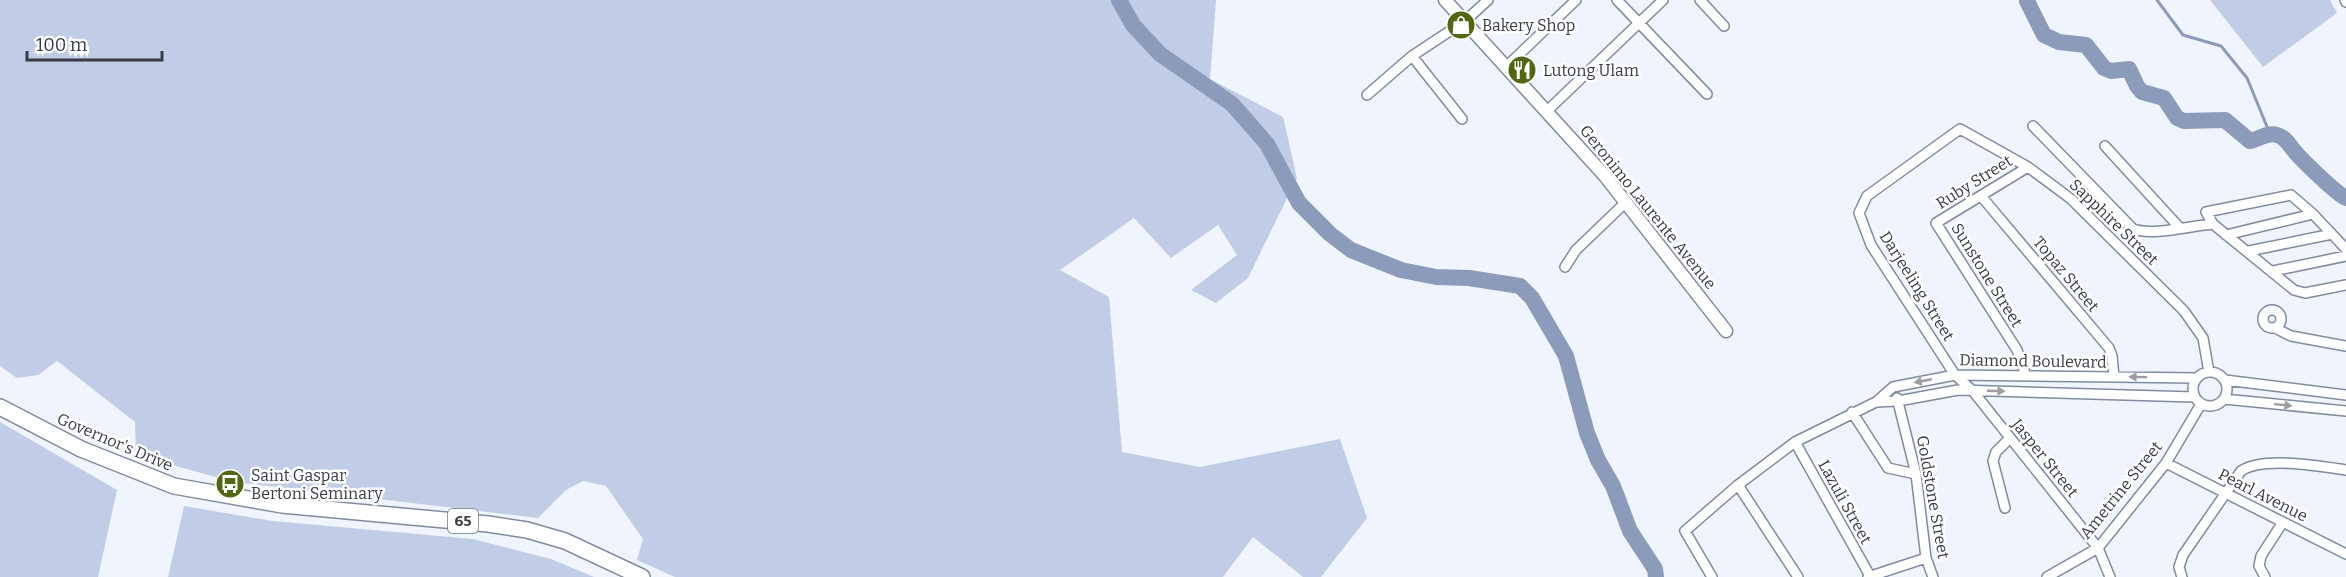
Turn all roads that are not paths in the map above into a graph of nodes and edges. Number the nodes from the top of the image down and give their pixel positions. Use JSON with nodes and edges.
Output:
{"nodes":[{"id":1,"x":1445,"y":0,"type":"edge"},
{"id":2,"x":1488,"y":0,"type":"edge"},
{"id":3,"x":1576,"y":0,"type":"edge"},
{"id":4,"x":1617,"y":0,"type":"edge"},
{"id":5,"x":1663,"y":0,"type":"edge"},
{"id":6,"x":1700,"y":0,"type":"edge"},
{"id":7,"x":1465,"y":21,"type":"junction"},
{"id":8,"x":1640,"y":24,"type":"junction"},
{"id":9,"x":1724,"y":26,"type":"dead end"},
{"id":10,"x":1412,"y":56,"type":"junction"},
{"id":11,"x":1506,"y":66,"type":"junction"},
{"id":12,"x":1707,"y":94,"type":"dead end"},
{"id":13,"x":1367,"y":95,"type":"dead end"},
{"id":14,"x":1547,"y":111,"type":"junction"},
{"id":15,"x":1462,"y":119,"type":"dead end"},
{"id":16,"x":2033,"y":126,"type":"dead end"},
{"id":17,"x":1960,"y":129,"type":"joint"},
{"id":18,"x":2105,"y":146,"type":"dead end"},
{"id":19,"x":2028,"y":167,"type":"junction"},
{"id":20,"x":1981,"y":196,"type":"junction"},
{"id":21,"x":1625,"y":202,"type":"junction"},
{"id":22,"x":2313,"y":214,"type":"junction"},
{"id":23,"x":1936,"y":223,"type":"joint"},
{"id":24,"x":2213,"y":224,"type":"junction"},
{"id":25,"x":2179,"y":227,"type":"junction"},
{"id":26,"x":2332,"y":234,"type":"junction"},
{"id":27,"x":2226,"y":235,"type":"junction"},
{"id":28,"x":2346,"y":249,"type":"edge"},
{"id":29,"x":2248,"y":251,"type":"junction"},
{"id":30,"x":2346,"y":256,"type":"edge"},
{"id":31,"x":1565,"y":267,"type":"dead end"},
{"id":32,"x":2273,"y":271,"type":"junction"},
{"id":33,"x":2346,"y":285,"type":"edge"},
{"id":34,"x":2275,"y":328,"type":"dead end"},
{"id":35,"x":1726,"y":331,"type":"dead end"},
{"id":36,"x":2346,"y":346,"type":"edge"},
{"id":37,"x":2209,"y":372,"type":"junction"},
{"id":38,"x":1954,"y":375,"type":"junction"},
{"id":39,"x":2026,"y":376,"type":"junction"},
{"id":40,"x":2114,"y":377,"type":"junction"},
{"id":41,"x":2196,"y":378,"type":"junction"},
{"id":42,"x":2225,"y":380,"type":"junction"},
{"id":43,"x":1893,"y":387,"type":"junction"},
{"id":44,"x":1972,"y":390,"type":"junction"},
{"id":45,"x":2346,"y":395,"type":"edge"},
{"id":46,"x":2224,"y":399,"type":"junction"},
{"id":47,"x":2198,"y":400,"type":"junction"},
{"id":48,"x":1898,"y":401,"type":"junction"},
{"id":49,"x":1876,"y":402,"type":"junction"},
{"id":50,"x":0,"y":407,"type":"edge"},
{"id":51,"x":2346,"y":411,"type":"edge"},
{"id":52,"x":1852,"y":412,"type":"junction"},
{"id":53,"x":2010,"y":438,"type":"junction"},
{"id":54,"x":1795,"y":442,"type":"junction"},
{"id":55,"x":2166,"y":463,"type":"junction"},
{"id":56,"x":2346,"y":470,"type":"edge"},
{"id":57,"x":1916,"y":474,"type":"junction"},
{"id":58,"x":1737,"y":485,"type":"junction"},
{"id":59,"x":2225,"y":493,"type":"junction"},
{"id":60,"x":2004,"y":508,"type":"dead end"},
{"id":61,"x":2283,"y":522,"type":"junction"},
{"id":62,"x":2098,"y":548,"type":"junction"},
{"id":63,"x":2346,"y":554,"type":"edge"},
{"id":64,"x":1926,"y":558,"type":"junction"},
{"id":65,"x":1869,"y":576,"type":"edge"},
{"id":66,"x":642,"y":577,"type":"edge"},
{"id":67,"x":1712,"y":577,"type":"edge"},
{"id":68,"x":1798,"y":577,"type":"edge"},
{"id":69,"x":1933,"y":577,"type":"edge"},
{"id":70,"x":2047,"y":577,"type":"edge"},
{"id":71,"x":2110,"y":577,"type":"edge"},
{"id":72,"x":2182,"y":577,"type":"edge"},
{"id":73,"x":2265,"y":577,"type":"edge"}],
"edges":[{"from":1,"to":7,"type":"street","name":"Geronimo Laurente Avenue"},
{"from":2,"to":7,"type":"street"},
{"from":3,"to":11,"type":"street"},
{"from":4,"to":8,"type":"street"},
{"from":5,"to":8,"type":"street"},
{"from":6,"to":9,"type":"street"},
{"from":7,"to":10,"type":"street"},
{"from":7,"to":11,"type":"street","name":"Geronimo Laurente Avenue"},
{"from":8,"to":12,"type":"street"},
{"from":8,"to":14,"type":"street"},
{"from":10,"to":13,"type":"street"},
{"from":10,"to":15,"type":"street"},
{"from":11,"to":14,"type":"street","name":"Geronimo Laurente Avenue"},
{"from":14,"to":21,"type":"street","name":"Geronimo Laurente Avenue"},
{"from":16,"to":25,"type":"street"},
{"from":17,"to":19,"type":"street","name":"Sapphire Street"},
{"from":17,"to":38,"type":"street","name":"Darjeeling Street"},
{"from":18,"to":25,"type":"street"},
{"from":19,"to":20,"type":"street","name":"Ruby Street"},
{"from":19,"to":37,"type":"street","name":"Sapphire Street"},
{"from":20,"to":23,"type":"street","name":"Ruby Street"},
{"from":20,"to":40,"type":"street","name":"Topaz Street"},
{"from":21,"to":31,"type":"street"},
{"from":21,"to":35,"type":"street","name":"Geronimo Laurente Avenue"},
{"from":22,"to":24,"type":"street"},
{"from":22,"to":26,"type":"street"},
{"from":22,"to":27,"type":"street"},
{"from":23,"to":39,"type":"street","name":"Sunstone Street"},
{"from":24,"to":25,"type":"street"},
{"from":24,"to":27,"type":"street"},
{"from":26,"to":28,"type":"street"},
{"from":26,"to":29,"type":"street"},
{"from":27,"to":29,"type":"street"},
{"from":29,"to":32,"type":"street"},
{"from":30,"to":32,"type":"street"},
{"from":32,"to":33,"type":"street"},
{"from":34,"to":36,"type":"street"},
{"from":37,"to":41,"type":"street"},
{"from":37,"to":42,"type":"street"},
{"from":38,"to":39,"type":"street","name":"Diamond Boulevard"},
{"from":38,"to":43,"type":"street","name":"Diamond Boulevard","one_way":true},
{"from":38,"to":44,"type":"street","name":"Darjeeling Street"},
{"from":39,"to":40,"type":"street","name":"Diamond Boulevard"},
{"from":41,"to":40,"type":"street","name":"Diamond Boulevard","one_way":true},
{"from":41,"to":47,"type":"street"},
{"from":42,"to":45,"type":"street"},
{"from":42,"to":46,"type":"street"},
{"from":43,"to":48,"type":"street","name":"Goldstone Street"},
{"from":43,"to":49,"type":"street","name":"Diamond Boulevard"},
{"from":44,"to":47,"type":"street","name":"Diamond Boulevard","one_way":true},
{"from":44,"to":48,"type":"street","name":"Diamond Boulevard"},
{"from":44,"to":53,"type":"street","name":"Jasper Street"},
{"from":46,"to":47,"type":"street"},
{"from":46,"to":51,"type":"street","one_way":true},
{"from":47,"to":55,"type":"street","name":"Ametrine Street"},
{"from":48,"to":49,"type":"street","name":"Diamond Boulevard"},
{"from":48,"to":57,"type":"street","name":"Goldstone Street"},
{"from":49,"to":52,"type":"street","name":"Diamond Boulevard"},
{"from":50,"to":66,"type":"highway","name":"Governor's Drive","number":"65"},
{"from":52,"to":54,"type":"street","name":"Diamond Boulevard"},
{"from":52,"to":57,"type":"street"},
{"from":53,"to":60,"type":"street"},
{"from":53,"to":62,"type":"street","name":"Jasper Street"},
{"from":54,"to":58,"type":"street","name":"Diamond Boulevard"},
{"from":54,"to":65,"type":"street","name":"Lazuli Street"},
{"from":55,"to":59,"type":"street","name":"Pearl Avenue"},
{"from":55,"to":62,"type":"street","name":"Ametrine Street"},
{"from":56,"to":59,"type":"street"},
{"from":57,"to":64,"type":"street","name":"Goldstone Street"},
{"from":58,"to":67,"type":"street","name":"Diamond Boulevard"},
{"from":58,"to":68,"type":"street"},
{"from":59,"to":61,"type":"street","name":"Pearl Avenue"},
{"from":59,"to":72,"type":"street"},
{"from":61,"to":63,"type":"street","name":"Pearl Avenue"},
{"from":61,"to":73,"type":"street"},
{"from":62,"to":70,"type":"street","name":"Ametrine Street"},
{"from":62,"to":71,"type":"street","name":"Jasper Street"},
{"from":64,"to":65,"type":"street"},
{"from":64,"to":69,"type":"street","name":"Goldstone Street"}]}
